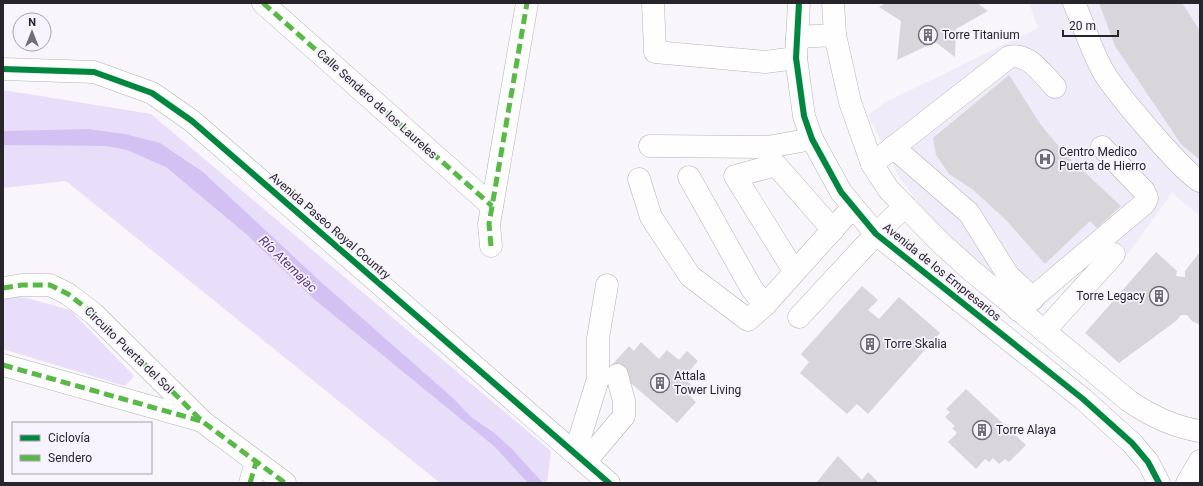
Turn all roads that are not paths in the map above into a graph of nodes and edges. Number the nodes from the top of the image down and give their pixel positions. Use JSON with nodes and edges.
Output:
{"nodes":[{"id":1,"x":263,"y":3,"type":"edge"},
{"id":2,"x":528,"y":3,"type":"edge"},
{"id":3,"x":653,"y":3,"type":"edge"},
{"id":4,"x":799,"y":3,"type":"edge"},
{"id":5,"x":833,"y":3,"type":"edge"},
{"id":6,"x":1074,"y":3,"type":"edge"},
{"id":7,"x":835,"y":35,"type":"junction"},
{"id":8,"x":797,"y":37,"type":"junction"},
{"id":9,"x":796,"y":58,"type":"junction"},
{"id":10,"x":3,"y":69,"type":"edge"},
{"id":11,"x":1055,"y":87,"type":"dead end"},
{"id":12,"x":812,"y":139,"type":"junction"},
{"id":13,"x":650,"y":146,"type":"dead end"},
{"id":14,"x":893,"y":147,"type":"junction"},
{"id":15,"x":1102,"y":147,"type":"dead end"},
{"id":16,"x":872,"y":164,"type":"junction"},
{"id":17,"x":689,"y":177,"type":"dead end"},
{"id":18,"x":639,"y":179,"type":"dead end"},
{"id":19,"x":1200,"y":181,"type":"edge"},
{"id":20,"x":492,"y":206,"type":"junction"},
{"id":21,"x":905,"y":206,"type":"junction"},
{"id":22,"x":853,"y":207,"type":"junction"},
{"id":23,"x":833,"y":230,"type":"junction"},
{"id":24,"x":876,"y":234,"type":"junction"},
{"id":25,"x":491,"y":246,"type":"dead end"},
{"id":26,"x":992,"y":248,"type":"junction"},
{"id":27,"x":1114,"y":254,"type":"dead end"},
{"id":28,"x":794,"y":271,"type":"junction"},
{"id":29,"x":972,"y":271,"type":"junction"},
{"id":30,"x":607,"y":285,"type":"dead end"},
{"id":31,"x":3,"y":288,"type":"edge"},
{"id":32,"x":1026,"y":304,"type":"junction"},
{"id":33,"x":765,"y":305,"type":"junction"},
{"id":34,"x":799,"y":317,"type":"dead end"},
{"id":35,"x":1044,"y":331,"type":"junction"},
{"id":36,"x":3,"y":365,"type":"edge"},
{"id":37,"x":617,"y":375,"type":"dead end"},
{"id":38,"x":595,"y":388,"type":"junction"},
{"id":39,"x":624,"y":401,"type":"junction"},
{"id":40,"x":203,"y":422,"type":"junction"},
{"id":41,"x":1200,"y":431,"type":"edge"},
{"id":42,"x":580,"y":458,"type":"junction"},
{"id":43,"x":1200,"y":461,"type":"edge"},
{"id":44,"x":253,"y":473,"type":"edge"},
{"id":45,"x":607,"y":482,"type":"edge"},
{"id":46,"x":285,"y":483,"type":"edge"},
{"id":47,"x":1159,"y":483,"type":"edge"},
{"id":48,"x":1187,"y":483,"type":"edge"}],
"edges":[{"from":1,"to":20,"type":"street","name":"Calle Sendero de los Laureles"},
{"from":2,"to":20,"type":"street"},
{"from":3,"to":9,"type":"street"},
{"from":4,"to":8,"type":"street","name":"Avenida de los Empresarios"},
{"from":5,"to":7,"type":"street","name":"Avenida de los Empresarios"},
{"from":6,"to":19,"type":"street"},
{"from":7,"to":8,"type":"street"},
{"from":7,"to":16,"type":"street","name":"Avenida de los Empresarios"},
{"from":8,"to":9,"type":"street","name":"Avenida de los Empresarios"},
{"from":9,"to":12,"type":"street","name":"Avenida de los Empresarios"},
{"from":10,"to":42,"type":"street","name":"Avenida Paseo Royal Country"},
{"from":11,"to":14,"type":"street"},
{"from":12,"to":13,"type":"street"},
{"from":12,"to":22,"type":"street","name":"Avenida de los Empresarios"},
{"from":14,"to":16,"type":"street"},
{"from":14,"to":26,"type":"street"},
{"from":15,"to":32,"type":"street"},
{"from":16,"to":21,"type":"street","name":"Avenida de los Empresarios"},
{"from":17,"to":33,"type":"street"},
{"from":18,"to":33,"type":"street"},
{"from":20,"to":25,"type":"street"},
{"from":21,"to":24,"type":"street"},
{"from":21,"to":29,"type":"street","name":"Avenida de los Empresarios"},
{"from":22,"to":23,"type":"street"},
{"from":22,"to":24,"type":"street","name":"Avenida de los Empresarios"},
{"from":23,"to":28,"type":"street"},
{"from":23,"to":28,"type":"street"},
{"from":24,"to":34,"type":"street"},
{"from":24,"to":47,"type":"street","name":"Avenida de los Empresarios"},
{"from":26,"to":29,"type":"street"},
{"from":26,"to":32,"type":"street"},
{"from":27,"to":35,"type":"street"},
{"from":28,"to":33,"type":"street"},
{"from":29,"to":32,"type":"street","name":"Avenida de los Empresarios"},
{"from":30,"to":38,"type":"street"},
{"from":31,"to":40,"type":"street","name":"Circuito Puerta del Sol"},
{"from":32,"to":35,"type":"street","name":"Avenida de los Empresarios"},
{"from":35,"to":41,"type":"street","name":"Avenida de los Empresarios"},
{"from":36,"to":40,"type":"street","name":"Circuito Puerta del Sol"},
{"from":37,"to":39,"type":"street"},
{"from":38,"to":39,"type":"street"},
{"from":38,"to":42,"type":"street"},
{"from":39,"to":42,"type":"street"},
{"from":40,"to":44,"type":"street","name":"Circuito Puerta del Sol"},
{"from":42,"to":45,"type":"street","name":"Avenida Paseo Royal Country"},
{"from":43,"to":48,"type":"street"},
{"from":44,"to":46,"type":"street","name":"Circuito Puerta del Sol"}]}
